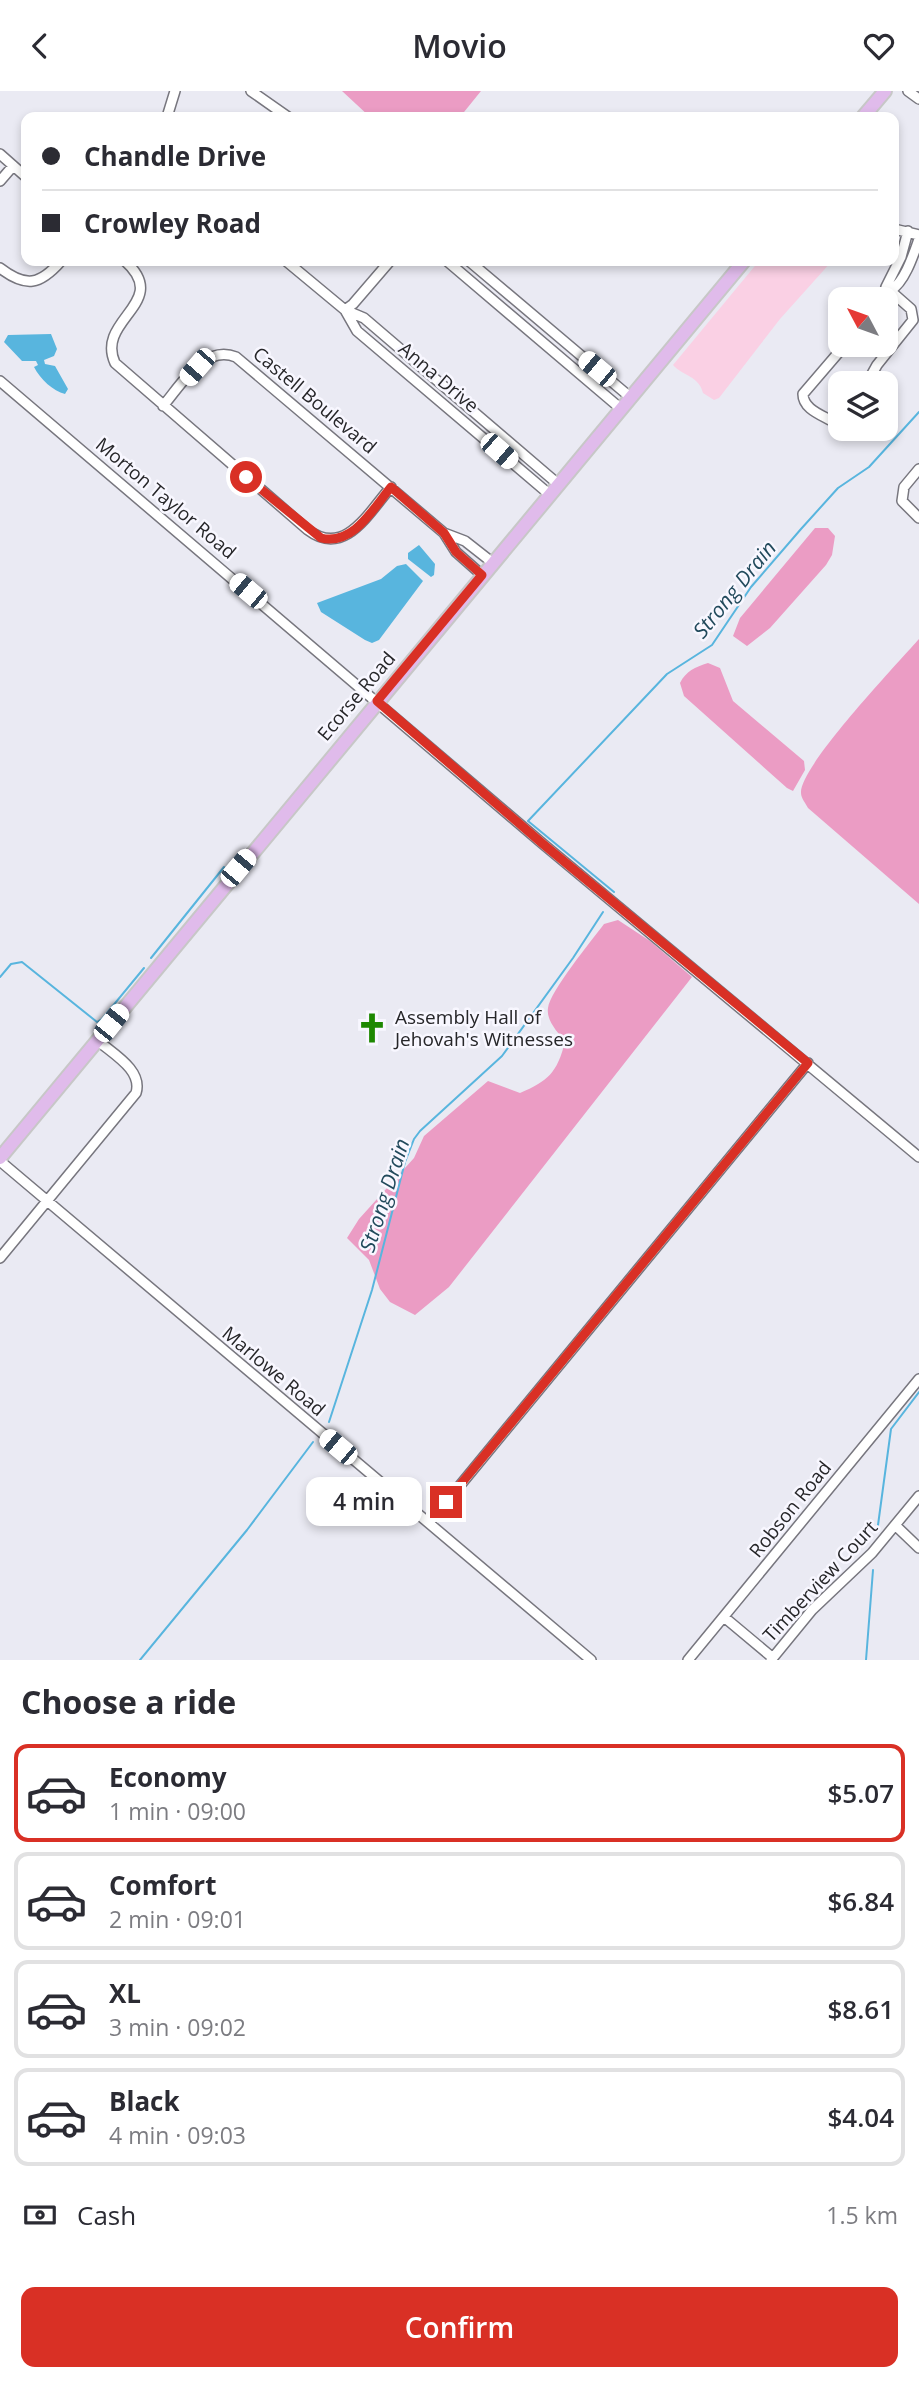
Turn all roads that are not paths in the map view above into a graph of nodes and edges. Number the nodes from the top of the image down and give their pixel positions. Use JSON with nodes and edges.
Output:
{"nodes":[{"id":1,"x":175,"y":91,"type":"edge"},
{"id":2,"x":251,"y":91,"type":"edge"},
{"id":3,"x":885,"y":91,"type":"edge"},
{"id":4,"x":908,"y":91,"type":"edge"},
{"id":5,"x":266,"y":95,"type":"edge"},
{"id":6,"x":919,"y":99,"type":"edge"},
{"id":7,"x":169,"y":112,"type":"edge"},
{"id":8,"x":283,"y":112,"type":"edge"},
{"id":9,"x":867,"y":112,"type":"edge"},
{"id":10,"x":0,"y":155,"type":"edge"},
{"id":11,"x":13,"y":166,"type":"junction"},
{"id":12,"x":21,"y":173,"type":"edge"},
{"id":13,"x":0,"y":181,"type":"edge"},
{"id":14,"x":899,"y":230,"type":"edge"},
{"id":15,"x":908,"y":231,"type":"junction"},
{"id":16,"x":919,"y":237,"type":"edge"},
{"id":17,"x":899,"y":261,"type":"edge"},
{"id":18,"x":56,"y":266,"type":"edge"},
{"id":19,"x":129,"y":266,"type":"edge"},
{"id":20,"x":292,"y":266,"type":"edge"},
{"id":21,"x":386,"y":266,"type":"edge"},
{"id":22,"x":453,"y":266,"type":"edge"},
{"id":23,"x":475,"y":266,"type":"edge"},
{"id":24,"x":740,"y":266,"type":"edge"},
{"id":25,"x":896,"y":266,"type":"edge"},
{"id":26,"x":0,"y":268,"type":"edge"},
{"id":27,"x":887,"y":287,"type":"edge"},
{"id":28,"x":893,"y":287,"type":"edge"},
{"id":29,"x":898,"y":299,"type":"edge"},
{"id":30,"x":345,"y":310,"type":"junction"},
{"id":31,"x":898,"y":339,"type":"edge"},
{"id":32,"x":835,"y":357,"type":"edge"},
{"id":33,"x":0,"y":381,"type":"edge"},
{"id":34,"x":630,"y":397,"type":"junction"},
{"id":35,"x":163,"y":405,"type":"junction"},
{"id":36,"x":620,"y":408,"type":"junction"},
{"id":37,"x":828,"y":419,"type":"edge"},
{"id":38,"x":919,"y":469,"type":"edge"},
{"id":39,"x":391,"y":487,"type":"junction"},
{"id":40,"x":554,"y":489,"type":"junction"},
{"id":41,"x":919,"y":518,"type":"edge"},
{"id":42,"x":444,"y":533,"type":"junction"},
{"id":43,"x":493,"y":563,"type":"junction"},
{"id":44,"x":482,"y":575,"type":"junction"},
{"id":45,"x":377,"y":701,"type":"junction"},
{"id":46,"x":97,"y":1040,"type":"junction"},
{"id":47,"x":808,"y":1063,"type":"junction"},
{"id":48,"x":919,"y":1140,"type":"edge"},
{"id":49,"x":911,"y":1150,"type":"junction"},
{"id":50,"x":919,"y":1157,"type":"edge"},
{"id":51,"x":0,"y":1159,"type":"edge"},
{"id":52,"x":47,"y":1202,"type":"junction"},
{"id":53,"x":0,"y":1258,"type":"edge"},
{"id":54,"x":919,"y":1380,"type":"edge"},
{"id":55,"x":919,"y":1496,"type":"edge"},
{"id":56,"x":429,"y":1523,"type":"junction"},
{"id":57,"x":895,"y":1525,"type":"junction"},
{"id":58,"x":919,"y":1548,"type":"edge"},
{"id":59,"x":724,"y":1617,"type":"junction"},
{"id":60,"x":772,"y":1659,"type":"edge"},
{"id":61,"x":591,"y":1660,"type":"edge"},
{"id":62,"x":688,"y":1660,"type":"edge"}],
"edges":[{"from":1,"to":7,"type":"street"},
{"from":2,"to":5,"type":"street"},
{"from":3,"to":9,"type":"main road"},
{"from":4,"to":6,"type":"street"},
{"from":5,"to":8,"type":"street"},
{"from":10,"to":11,"type":"street"},
{"from":11,"to":12,"type":"street"},
{"from":11,"to":13,"type":"street"},
{"from":14,"to":15,"type":"street"},
{"from":15,"to":16,"type":"street"},
{"from":15,"to":17,"type":"street"},
{"from":16,"to":28,"type":"street"},
{"from":18,"to":26,"type":"street"},
{"from":19,"to":35,"type":"street"},
{"from":20,"to":30,"type":"street","name":"Anna Drive"},
{"from":21,"to":30,"type":"street"},
{"from":22,"to":36,"type":"street"},
{"from":23,"to":34,"type":"street"},
{"from":24,"to":34,"type":"main road","name":"Ecorse Road"},
{"from":25,"to":27,"type":"street"},
{"from":29,"to":31,"type":"street"},
{"from":30,"to":40,"type":"street","name":"Anna Drive"},
{"from":30,"to":40,"type":"street","name":"Anna Drive"},
{"from":32,"to":37,"type":"street"},
{"from":33,"to":45,"type":"street","name":"Morton Taylor Road"},
{"from":34,"to":36,"type":"main road","name":"Ecorse Road"},
{"from":35,"to":39,"type":"street","name":"Castell Boulevard"},
{"from":35,"to":39,"type":"street"},
{"from":36,"to":40,"type":"main road","name":"Ecorse Road"},
{"from":38,"to":41,"type":"street"},
{"from":39,"to":42,"type":"street","name":"Castell Boulevard"},
{"from":40,"to":43,"type":"main road","name":"Ecorse Road"},
{"from":42,"to":43,"type":"street","name":"Castell Boulevard"},
{"from":42,"to":44,"type":"street","name":"Castell Boulevard"},
{"from":43,"to":44,"type":"main road","name":"Ecorse Road"},
{"from":44,"to":45,"type":"main road","name":"Ecorse Road"},
{"from":45,"to":46,"type":"main road","name":"Ecorse Road"},
{"from":45,"to":47,"type":"street","name":"Morton Taylor Road"},
{"from":46,"to":51,"type":"main road","name":"Ecorse Road"},
{"from":46,"to":52,"type":"street"},
{"from":47,"to":49,"type":"street","name":"Morton Taylor Road"},
{"from":47,"to":56,"type":"street"},
{"from":48,"to":49,"type":"street"},
{"from":49,"to":50,"type":"street","name":"Morton Taylor Road"},
{"from":51,"to":52,"type":"street","name":"Marlowe Road"},
{"from":52,"to":53,"type":"street"},
{"from":52,"to":56,"type":"street","name":"Marlowe Road"},
{"from":54,"to":59,"type":"street","name":"Robson Road"},
{"from":55,"to":57,"type":"street","name":"Timberview Court"},
{"from":56,"to":61,"type":"street","name":"Marlowe Road"},
{"from":57,"to":58,"type":"street"},
{"from":57,"to":60,"type":"street","name":"Timberview Court"},
{"from":59,"to":60,"type":"street"},
{"from":59,"to":62,"type":"street","name":"Robson Road"}]}
